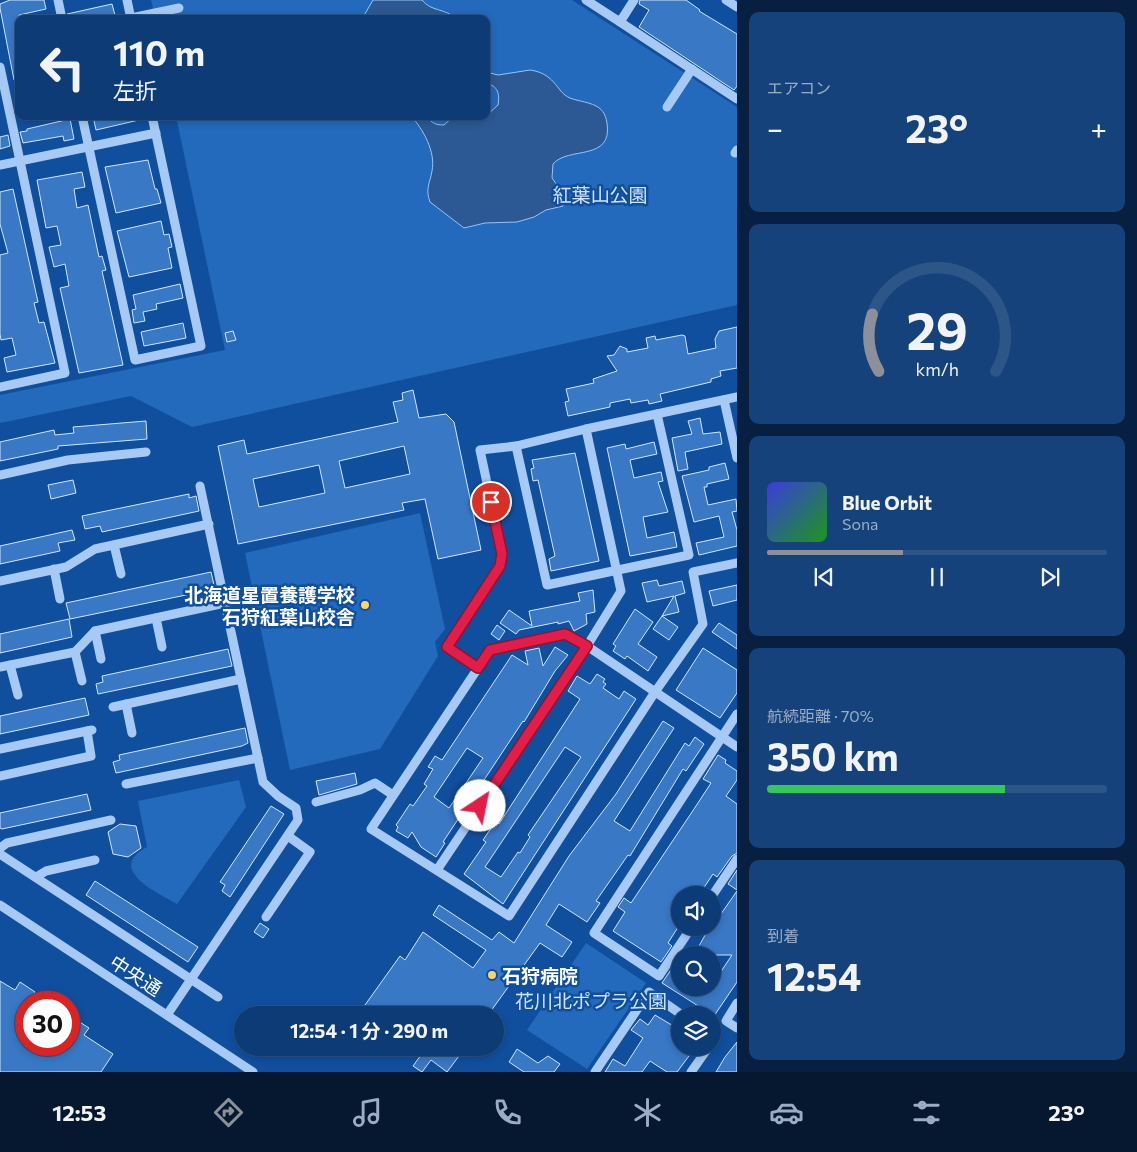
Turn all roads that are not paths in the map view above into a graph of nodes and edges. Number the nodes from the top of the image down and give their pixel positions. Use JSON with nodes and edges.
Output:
{"nodes":[{"id":1,"x":58,"y":0,"type":"edge"},
{"id":2,"x":127,"y":0,"type":"edge"},
{"id":3,"x":586,"y":0,"type":"edge"},
{"id":4,"x":634,"y":0,"type":"edge"},
{"id":5,"x":726,"y":0,"type":"edge"},
{"id":6,"x":737,"y":7,"type":"edge"},
{"id":7,"x":179,"y":8,"type":"dead end"},
{"id":8,"x":61,"y":15,"type":"edge"},
{"id":9,"x":130,"y":15,"type":"edge"},
{"id":10,"x":145,"y":15,"type":"edge"},
{"id":11,"x":620,"y":22,"type":"junction"},
{"id":12,"x":0,"y":67,"type":"edge"},
{"id":13,"x":692,"y":69,"type":"junction"},
{"id":14,"x":737,"y":99,"type":"edge"},
{"id":15,"x":667,"y":106,"type":"dead end"},
{"id":16,"x":83,"y":120,"type":"edge"},
{"id":17,"x":153,"y":120,"type":"edge"},
{"id":18,"x":156,"y":133,"type":"junction"},
{"id":19,"x":89,"y":146,"type":"junction"},
{"id":20,"x":20,"y":161,"type":"junction"},
{"id":21,"x":0,"y":165,"type":"edge"},
{"id":22,"x":0,"y":387,"type":"edge"},
{"id":23,"x":737,"y":397,"type":"edge"},
{"id":24,"x":724,"y":400,"type":"junction"},
{"id":25,"x":657,"y":414,"type":"junction"},
{"id":26,"x":586,"y":428,"type":"junction"},
{"id":27,"x":516,"y":446,"type":"junction"},
{"id":28,"x":146,"y":452,"type":"dead end"},
{"id":29,"x":737,"y":458,"type":"edge"},
{"id":30,"x":0,"y":475,"type":"edge"},
{"id":31,"x":200,"y":486,"type":"dead end"},
{"id":32,"x":209,"y":524,"type":"junction"},
{"id":33,"x":114,"y":545,"type":"junction"},
{"id":34,"x":737,"y":563,"type":"edge"},
{"id":35,"x":54,"y":569,"type":"junction"},
{"id":36,"x":617,"y":571,"type":"junction"},
{"id":37,"x":121,"y":574,"type":"dead end"},
{"id":38,"x":0,"y":581,"type":"edge"},
{"id":39,"x":60,"y":599,"type":"dead end"},
{"id":40,"x":225,"y":604,"type":"junction"},
{"id":41,"x":156,"y":618,"type":"junction"},
{"id":42,"x":95,"y":631,"type":"junction"},
{"id":43,"x":587,"y":646,"type":"junction"},
{"id":44,"x":162,"y":647,"type":"dead end"},
{"id":45,"x":76,"y":652,"type":"junction"},
{"id":46,"x":101,"y":659,"type":"dead end"},
{"id":47,"x":10,"y":665,"type":"junction"},
{"id":48,"x":0,"y":667,"type":"edge"},
{"id":49,"x":478,"y":668,"type":"junction"},
{"id":50,"x":241,"y":679,"type":"junction"},
{"id":51,"x":82,"y":681,"type":"dead end"},
{"id":52,"x":655,"y":692,"type":"junction"},
{"id":53,"x":18,"y":695,"type":"dead end"},
{"id":54,"x":126,"y":704,"type":"junction"},
{"id":55,"x":113,"y":707,"type":"dead end"},
{"id":56,"x":737,"y":714,"type":"edge"},
{"id":57,"x":132,"y":733,"type":"dead end"},
{"id":58,"x":721,"y":736,"type":"junction"},
{"id":59,"x":737,"y":746,"type":"edge"},
{"id":60,"x":0,"y":749,"type":"edge"},
{"id":61,"x":258,"y":758,"type":"junction"},
{"id":62,"x":0,"y":776,"type":"edge"},
{"id":63,"x":126,"y":784,"type":"dead end"},
{"id":64,"x":393,"y":795,"type":"junction"},
{"id":65,"x":316,"y":802,"type":"dead end"},
{"id":66,"x":111,"y":820,"type":"dead end"},
{"id":67,"x":288,"y":836,"type":"junction"},
{"id":68,"x":0,"y":848,"type":"edge"},
{"id":69,"x":0,"y":854,"type":"edge"},
{"id":70,"x":737,"y":859,"type":"edge"},
{"id":71,"x":96,"y":860,"type":"dead end"},
{"id":72,"x":437,"y":870,"type":"junction"},
{"id":73,"x":36,"y":877,"type":"junction"},
{"id":74,"x":719,"y":886,"type":"edge"},
{"id":75,"x":0,"y":905,"type":"edge"},
{"id":76,"x":266,"y":917,"type":"dead end"},
{"id":77,"x":686,"y":936,"type":"edge"},
{"id":78,"x":192,"y":979,"type":"junction"},
{"id":79,"x":218,"y":997,"type":"dead end"},
{"id":80,"x":737,"y":1003,"type":"edge"},
{"id":81,"x":671,"y":1007,"type":"edge"},
{"id":82,"x":167,"y":1015,"type":"junction"},
{"id":83,"x":737,"y":1028,"type":"edge"},
{"id":84,"x":702,"y":1056,"type":"edge"},
{"id":85,"x":253,"y":1072,"type":"edge"},
{"id":86,"x":595,"y":1072,"type":"edge"},
{"id":87,"x":691,"y":1072,"type":"edge"}],
"edges":[{"from":1,"to":8,"type":"street"},
{"from":2,"to":9,"type":"street"},
{"from":3,"to":11,"type":"street"},
{"from":4,"to":11,"type":"street"},
{"from":5,"to":6,"type":"street"},
{"from":7,"to":10,"type":"street"},
{"from":11,"to":13,"type":"street"},
{"from":12,"to":20,"type":"street"},
{"from":13,"to":14,"type":"street"},
{"from":13,"to":15,"type":"street"},
{"from":16,"to":19,"type":"street"},
{"from":17,"to":18,"type":"street"},
{"from":18,"to":19,"type":"street"},
{"from":18,"to":19,"type":"street"},
{"from":19,"to":20,"type":"street"},
{"from":20,"to":21,"type":"street"},
{"from":20,"to":22,"type":"street"},
{"from":23,"to":24,"type":"street"},
{"from":24,"to":25,"type":"street"},
{"from":24,"to":29,"type":"street"},
{"from":25,"to":26,"type":"street"},
{"from":25,"to":36,"type":"street"},
{"from":26,"to":27,"type":"street"},
{"from":26,"to":36,"type":"street"},
{"from":27,"to":36,"type":"street"},
{"from":27,"to":49,"type":"street"},
{"from":28,"to":30,"type":"street"},
{"from":31,"to":32,"type":"street"},
{"from":32,"to":33,"type":"street"},
{"from":32,"to":40,"type":"street"},
{"from":33,"to":35,"type":"street"},
{"from":33,"to":37,"type":"street"},
{"from":34,"to":52,"type":"street"},
{"from":35,"to":38,"type":"street"},
{"from":35,"to":39,"type":"street"},
{"from":36,"to":43,"type":"street"},
{"from":40,"to":41,"type":"street"},
{"from":40,"to":50,"type":"street"},
{"from":41,"to":42,"type":"street"},
{"from":41,"to":44,"type":"street"},
{"from":42,"to":45,"type":"street"},
{"from":42,"to":46,"type":"street"},
{"from":43,"to":49,"type":"street"},
{"from":43,"to":52,"type":"street"},
{"from":43,"to":72,"type":"street"},
{"from":45,"to":47,"type":"street"},
{"from":45,"to":51,"type":"street"},
{"from":47,"to":48,"type":"street"},
{"from":47,"to":53,"type":"street"},
{"from":49,"to":64,"type":"street"},
{"from":50,"to":54,"type":"street"},
{"from":50,"to":61,"type":"street"},
{"from":52,"to":58,"type":"street"},
{"from":52,"to":72,"type":"street"},
{"from":54,"to":55,"type":"street"},
{"from":54,"to":57,"type":"street"},
{"from":56,"to":58,"type":"street"},
{"from":58,"to":59,"type":"street"},
{"from":58,"to":77,"type":"street"},
{"from":60,"to":62,"type":"street"},
{"from":61,"to":63,"type":"street"},
{"from":61,"to":67,"type":"street"},
{"from":64,"to":65,"type":"street"},
{"from":64,"to":72,"type":"street"},
{"from":66,"to":68,"type":"street"},
{"from":67,"to":76,"type":"street"},
{"from":67,"to":78,"type":"street"},
{"from":69,"to":73,"type":"street"},
{"from":70,"to":74,"type":"street"},
{"from":71,"to":73,"type":"street"},
{"from":73,"to":78,"type":"street"},
{"from":75,"to":82,"type":"street","name":"中央通"},
{"from":78,"to":79,"type":"street"},
{"from":78,"to":82,"type":"street"},
{"from":80,"to":83,"type":"street"},
{"from":81,"to":86,"type":"street"},
{"from":82,"to":85,"type":"street","name":"中央通"},
{"from":84,"to":87,"type":"street"}]}
